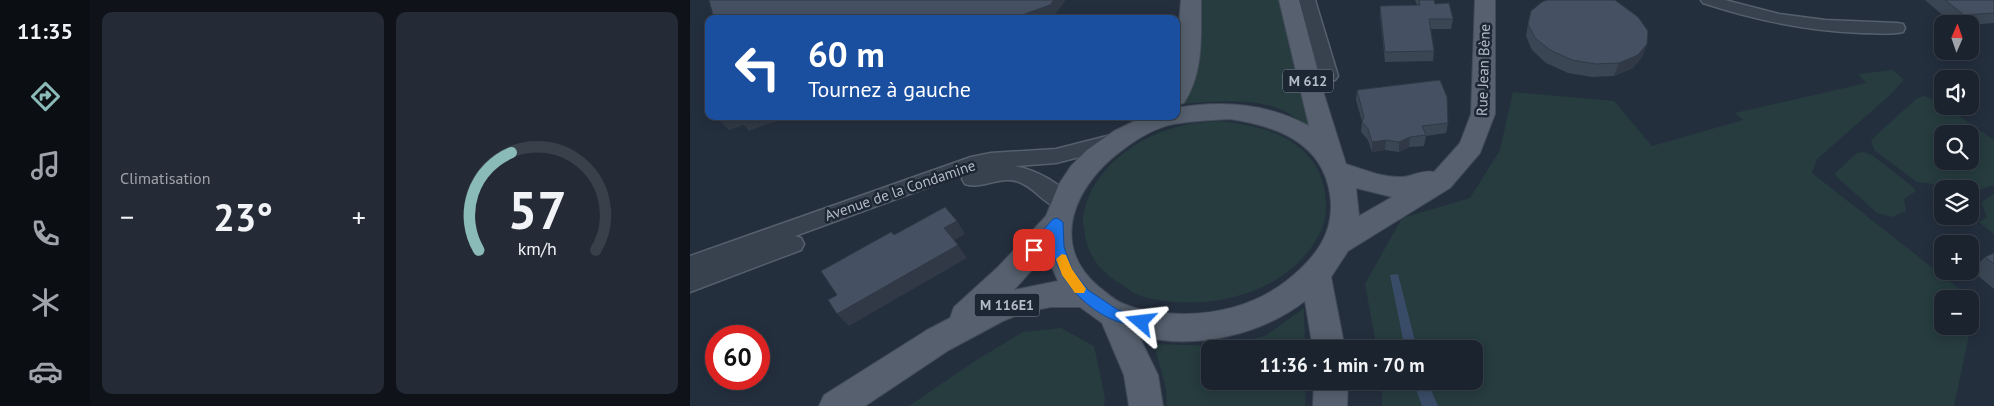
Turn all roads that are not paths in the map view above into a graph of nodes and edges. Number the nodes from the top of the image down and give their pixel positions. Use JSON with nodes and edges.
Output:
{"nodes":[{"id":1,"x":1191,"y":0,"type":"edge"},
{"id":2,"x":1289,"y":0,"type":"edge"},
{"id":3,"x":1307,"y":0,"type":"edge"},
{"id":4,"x":1485,"y":0,"type":"edge"},
{"id":5,"x":1710,"y":0,"type":"edge"},
{"id":6,"x":1897,"y":28,"type":"dead end"},
{"id":7,"x":1329,"y":76,"type":"dead end"},
{"id":8,"x":1180,"y":86,"type":"edge"},
{"id":9,"x":1180,"y":115,"type":"edge"},
{"id":10,"x":1160,"y":120,"type":"edge"},
{"id":11,"x":1115,"y":141,"type":"junction"},
{"id":12,"x":1458,"y":163,"type":"junction"},
{"id":13,"x":1336,"y":166,"type":"junction"},
{"id":14,"x":1060,"y":212,"type":"junction"},
{"id":15,"x":1338,"y":243,"type":"junction"},
{"id":16,"x":690,"y":265,"type":"edge"},
{"id":17,"x":1316,"y":276,"type":"junction"},
{"id":18,"x":690,"y":282,"type":"edge"},
{"id":19,"x":1083,"y":294,"type":"junction"},
{"id":20,"x":1114,"y":315,"type":"junction"},
{"id":21,"x":938,"y":340,"type":"junction"},
{"id":22,"x":1327,"y":340,"type":"edge"},
{"id":23,"x":1331,"y":390,"type":"edge"},
{"id":24,"x":836,"y":406,"type":"edge"},
{"id":25,"x":1146,"y":406,"type":"edge"},
{"id":26,"x":1330,"y":406,"type":"edge"}],
"edges":[{"from":1,"to":8,"type":"main road"},
{"from":2,"to":13,"type":"main road","number":"M 612"},
{"from":3,"to":7,"type":"street"},
{"from":4,"to":12,"type":"main road","name":"Rue Jean Bène"},
{"from":5,"to":6,"type":"street"},
{"from":9,"to":13,"type":"main road"},
{"from":10,"to":11,"type":"main road"},
{"from":11,"to":14,"type":"main road"},
{"from":11,"to":16,"type":"street","name":"Avenue de la Condamine"},
{"from":12,"to":13,"type":"main road","name":"Rue Jean Bène"},
{"from":12,"to":15,"type":"main road","name":"Rue Jean Bène"},
{"from":13,"to":15,"type":"main road"},
{"from":14,"to":18,"type":"street","name":"Avenue de la Condamine"},
{"from":14,"to":19,"type":"main road"},
{"from":14,"to":21,"type":"main road","number":"M 116E1"},
{"from":15,"to":17,"type":"main road"},
{"from":17,"to":20,"type":"main road"},
{"from":17,"to":22,"type":"main road"},
{"from":19,"to":20,"type":"main road"},
{"from":19,"to":21,"type":"main road","number":"M 116E1"},
{"from":20,"to":25,"type":"main road"},
{"from":21,"to":24,"type":"main road","number":"M 116E1"},
{"from":23,"to":26,"type":"main road"}]}
